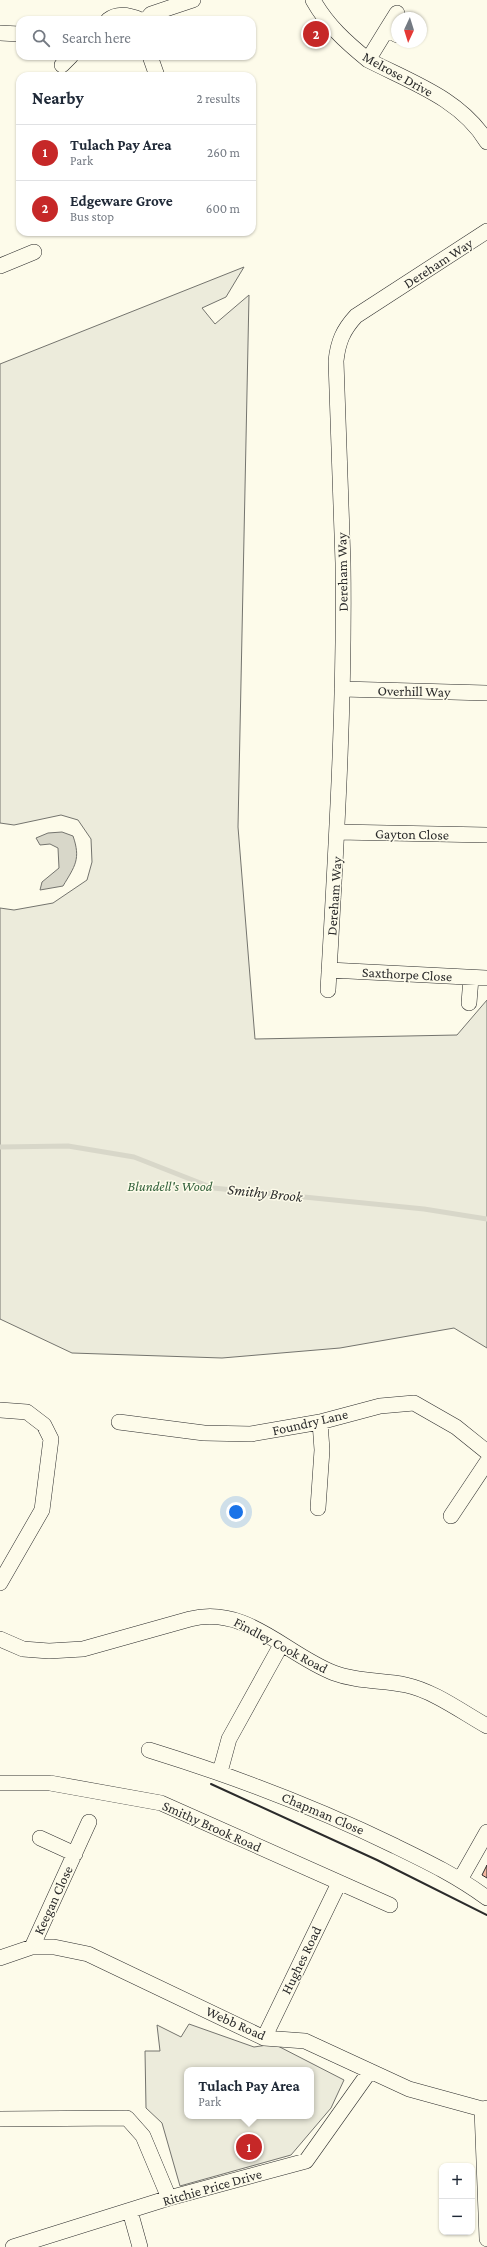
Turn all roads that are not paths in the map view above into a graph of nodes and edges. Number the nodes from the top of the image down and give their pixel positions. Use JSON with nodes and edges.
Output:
{"nodes":[{"id":1,"x":193,"y":0,"type":"edge"},
{"id":2,"x":313,"y":0,"type":"edge"},
{"id":3,"x":118,"y":16,"type":"edge"},
{"id":4,"x":131,"y":16,"type":"edge"},
{"id":5,"x":149,"y":16,"type":"edge"},
{"id":6,"x":0,"y":33,"type":"edge"},
{"id":7,"x":391,"y":33,"type":"edge"},
{"id":8,"x":16,"y":34,"type":"edge"},
{"id":9,"x":151,"y":60,"type":"edge"},
{"id":10,"x":368,"y":60,"type":"junction"},
{"id":11,"x":156,"y":72,"type":"edge"},
{"id":12,"x":487,"y":142,"type":"edge"},
{"id":13,"x":487,"y":231,"type":"edge"},
{"id":14,"x":34,"y":252,"type":"dead end"},
{"id":15,"x":0,"y":266,"type":"edge"},
{"id":16,"x":342,"y":689,"type":"junction"},
{"id":17,"x":487,"y":693,"type":"edge"},
{"id":18,"x":338,"y":832,"type":"junction"},
{"id":19,"x":487,"y":835,"type":"edge"},
{"id":20,"x":329,"y":970,"type":"junction"},
{"id":21,"x":471,"y":978,"type":"junction"},
{"id":22,"x":486,"y":978,"type":"dead end"},
{"id":23,"x":328,"y":990,"type":"dead end"},
{"id":24,"x":469,"y":1003,"type":"dead end"},
{"id":25,"x":0,"y":1410,"type":"edge"},
{"id":26,"x":119,"y":1422,"type":"dead end"},
{"id":27,"x":320,"y":1422,"type":"junction"},
{"id":28,"x":487,"y":1452,"type":"edge"},
{"id":29,"x":487,"y":1462,"type":"edge"},
{"id":30,"x":318,"y":1508,"type":"dead end"},
{"id":31,"x":451,"y":1516,"type":"dead end"},
{"id":32,"x":0,"y":1583,"type":"edge"},
{"id":33,"x":0,"y":1639,"type":"edge"},
{"id":34,"x":281,"y":1645,"type":"junction"},
{"id":35,"x":487,"y":1726,"type":"edge"},
{"id":36,"x":149,"y":1750,"type":"dead end"},
{"id":37,"x":220,"y":1772,"type":"junction"},
{"id":38,"x":0,"y":1783,"type":"edge"},
{"id":39,"x":89,"y":1822,"type":"dead end"},
{"id":40,"x":487,"y":1832,"type":"edge"},
{"id":41,"x":40,"y":1838,"type":"dead end"},
{"id":42,"x":75,"y":1854,"type":"junction"},
{"id":43,"x":460,"y":1878,"type":"junction"},
{"id":44,"x":339,"y":1883,"type":"junction"},
{"id":45,"x":487,"y":1898,"type":"edge"},
{"id":46,"x":390,"y":1905,"type":"dead end"},
{"id":47,"x":32,"y":1946,"type":"junction"},
{"id":48,"x":0,"y":1958,"type":"edge"},
{"id":49,"x":264,"y":2038,"type":"junction"},
{"id":50,"x":370,"y":2071,"type":"junction"},
{"id":51,"x":485,"y":2109,"type":"edge"},
{"id":52,"x":0,"y":2119,"type":"edge"},
{"id":53,"x":170,"y":2198,"type":"junction"},
{"id":54,"x":130,"y":2211,"type":"junction"},
{"id":55,"x":487,"y":2239,"type":"edge"},
{"id":56,"x":13,"y":2247,"type":"edge"},
{"id":57,"x":140,"y":2247,"type":"edge"}],
"edges":[{"from":1,"to":5,"type":"street"},
{"from":2,"to":10,"type":"street","name":"Melrose Drive"},
{"from":3,"to":4,"type":"street"},
{"from":6,"to":8,"type":"street"},
{"from":7,"to":10,"type":"street"},
{"from":9,"to":11,"type":"street"},
{"from":10,"to":12,"type":"street","name":"Melrose Drive"},
{"from":13,"to":16,"type":"street","name":"Dereham Way"},
{"from":14,"to":15,"type":"street"},
{"from":16,"to":17,"type":"street","name":"Overhill Way"},
{"from":16,"to":18,"type":"street","name":"Dereham Way"},
{"from":18,"to":19,"type":"street","name":"Gayton Close"},
{"from":18,"to":20,"type":"street","name":"Dereham Way"},
{"from":20,"to":21,"type":"street","name":"Saxthorpe Close"},
{"from":20,"to":23,"type":"street","name":"Dereham Way"},
{"from":21,"to":22,"type":"street","name":"Saxthorpe Close"},
{"from":21,"to":24,"type":"street"},
{"from":25,"to":32,"type":"street"},
{"from":26,"to":27,"type":"street","name":"Foundry Lane"},
{"from":27,"to":28,"type":"street","name":"Foundry Lane"},
{"from":27,"to":30,"type":"street"},
{"from":29,"to":31,"type":"street"},
{"from":33,"to":34,"type":"street","name":"Findley Cook Road"},
{"from":34,"to":35,"type":"street","name":"Findley Cook Road"},
{"from":34,"to":37,"type":"street"},
{"from":36,"to":37,"type":"street","name":"Chapman Close"},
{"from":37,"to":43,"type":"street","name":"Chapman Close"},
{"from":38,"to":44,"type":"street","name":"Smithy Brook Road"},
{"from":39,"to":42,"type":"street","name":"Keegan Close"},
{"from":40,"to":43,"type":"street"},
{"from":41,"to":42,"type":"street","name":"Keegan Close"},
{"from":42,"to":47,"type":"street","name":"Keegan Close"},
{"from":43,"to":45,"type":"street","name":"Chapman Close"},
{"from":44,"to":46,"type":"street","name":"Smithy Brook Road"},
{"from":44,"to":49,"type":"street","name":"Hughes Road"},
{"from":47,"to":48,"type":"street"},
{"from":47,"to":49,"type":"street","name":"Webb Road"},
{"from":49,"to":50,"type":"street","name":"Webb Road"},
{"from":50,"to":51,"type":"street","name":"Webb Road"},
{"from":50,"to":53,"type":"street","name":"Ritchie Price Drive"},
{"from":51,"to":55,"type":"street"},
{"from":52,"to":53,"type":"street"},
{"from":53,"to":54,"type":"street","name":"Ritchie Price Drive"},
{"from":54,"to":56,"type":"street","name":"Ritchie Price Drive"},
{"from":54,"to":57,"type":"street"}]}
